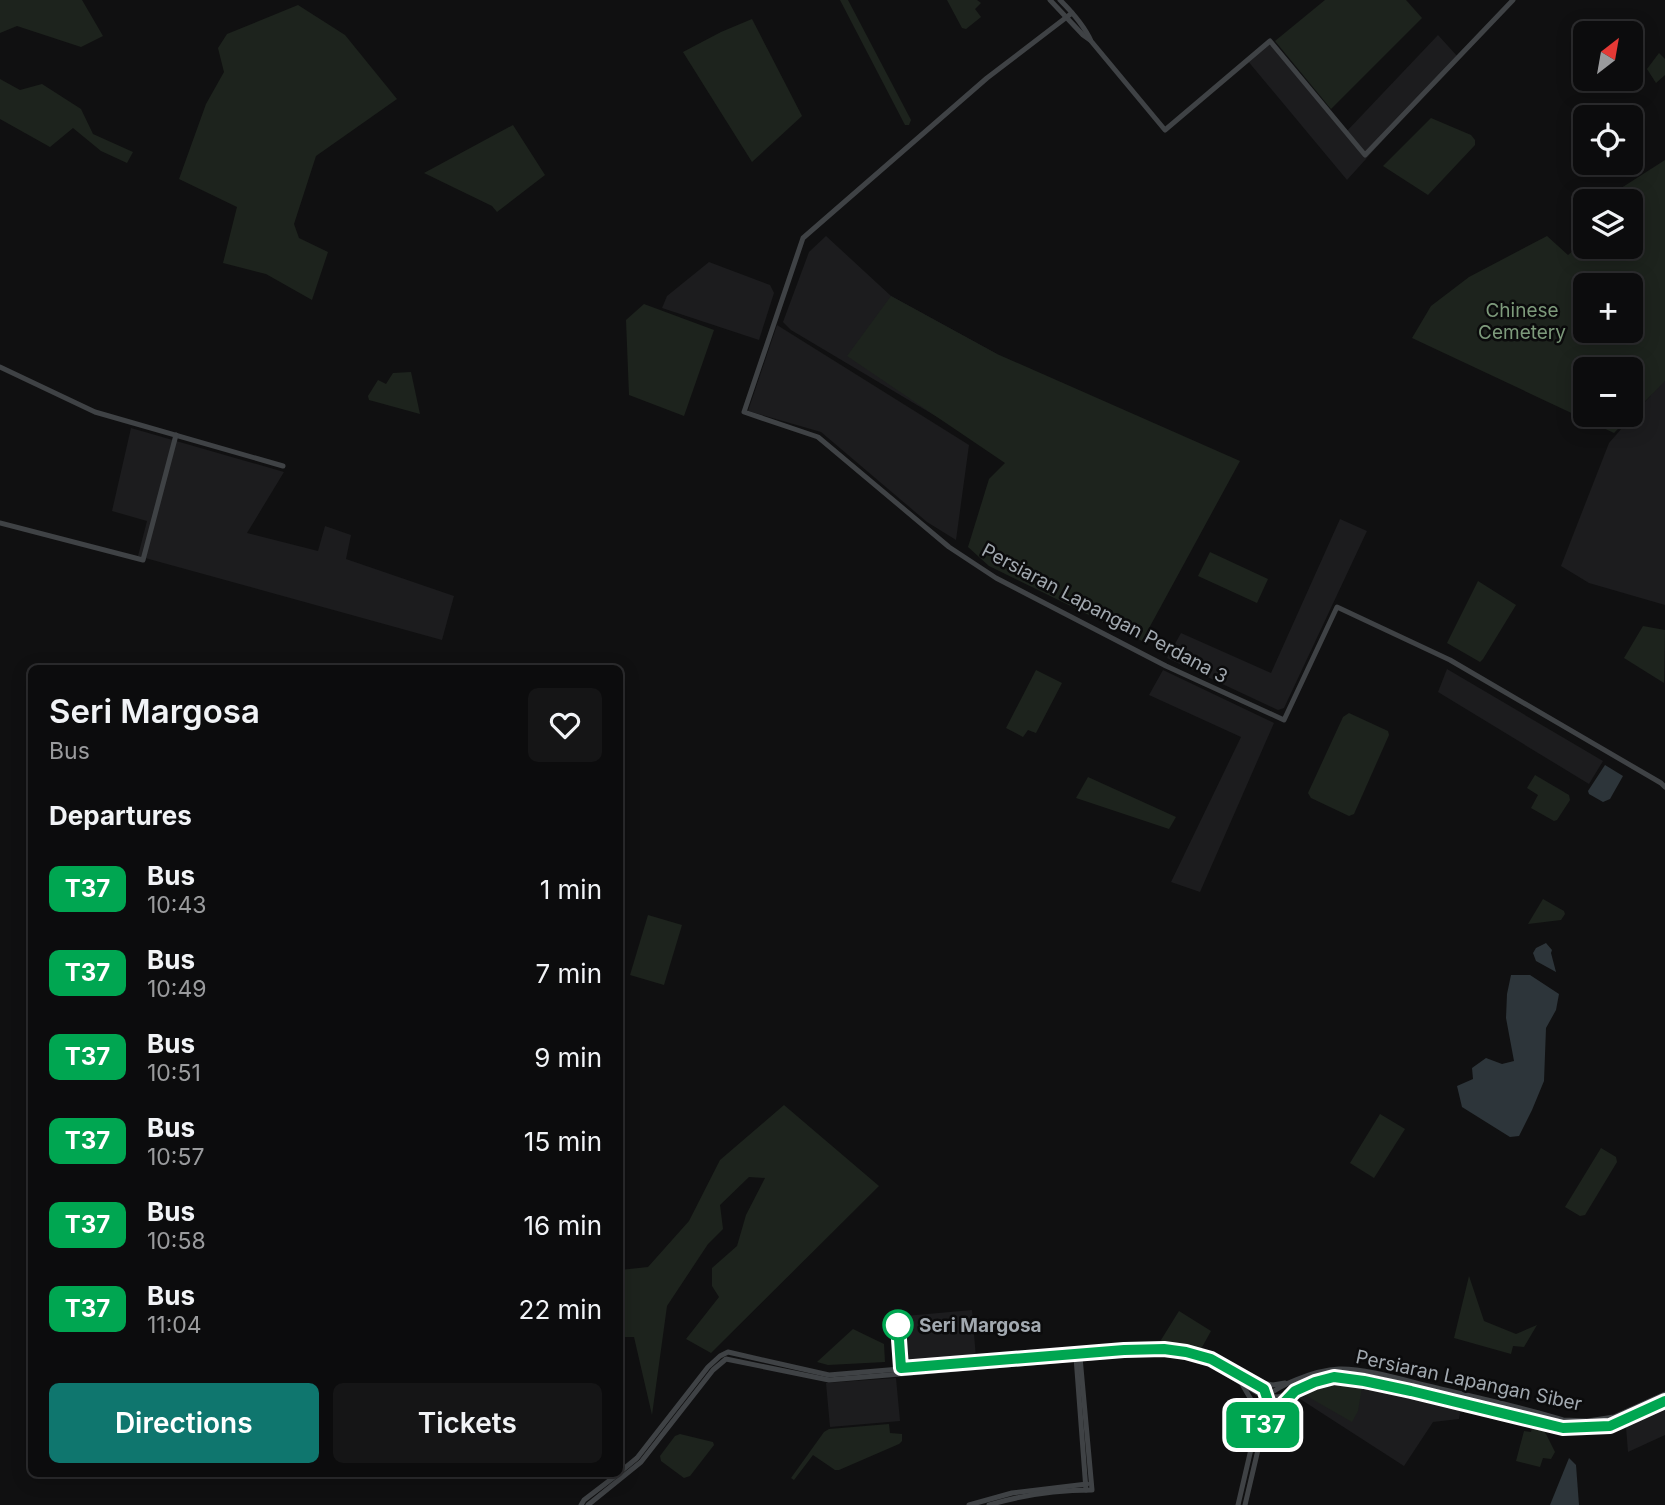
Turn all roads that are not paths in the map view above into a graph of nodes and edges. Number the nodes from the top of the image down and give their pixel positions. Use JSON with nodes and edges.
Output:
{"nodes":[{"id":1,"x":1050,"y":0,"type":"edge"},
{"id":2,"x":1060,"y":0,"type":"edge"},
{"id":3,"x":1513,"y":0,"type":"edge"},
{"id":4,"x":1069,"y":15,"type":"junction"},
{"id":5,"x":0,"y":367,"type":"edge"},
{"id":6,"x":176,"y":435,"type":"junction"},
{"id":7,"x":283,"y":466,"type":"dead end"},
{"id":8,"x":0,"y":523,"type":"edge"},
{"id":9,"x":1665,"y":787,"type":"edge"},
{"id":10,"x":1079,"y":1360,"type":"junction"},
{"id":11,"x":1248,"y":1379,"type":"junction"},
{"id":12,"x":1298,"y":1380,"type":"junction"},
{"id":13,"x":1240,"y":1381,"type":"junction"},
{"id":14,"x":1295,"y":1391,"type":"junction"},
{"id":15,"x":1665,"y":1394,"type":"edge"},
{"id":16,"x":1267,"y":1396,"type":"junction"},
{"id":17,"x":1665,"y":1401,"type":"edge"},
{"id":18,"x":1256,"y":1428,"type":"junction"},
{"id":19,"x":1261,"y":1436,"type":"junction"},
{"id":20,"x":623,"y":1470,"type":"edge"},
{"id":21,"x":614,"y":1477,"type":"edge"},
{"id":22,"x":623,"y":1477,"type":"edge"},
{"id":23,"x":623,"y":1477,"type":"edge"},
{"id":24,"x":1087,"y":1486,"type":"junction"},
{"id":25,"x":581,"y":1505,"type":"edge"},
{"id":26,"x":588,"y":1505,"type":"edge"},
{"id":27,"x":970,"y":1505,"type":"edge"},
{"id":28,"x":989,"y":1505,"type":"edge"},
{"id":29,"x":1238,"y":1505,"type":"edge"},
{"id":30,"x":1245,"y":1505,"type":"edge"}],
"edges":[{"from":1,"to":4,"type":"street"},
{"from":2,"to":4,"type":"street"},
{"from":3,"to":4,"type":"street"},
{"from":4,"to":9,"type":"street","name":"Persiaran Lapangan Perdana 3"},
{"from":5,"to":6,"type":"street"},
{"from":6,"to":7,"type":"street"},
{"from":6,"to":8,"type":"street"},
{"from":10,"to":11,"type":"street"},
{"from":10,"to":13,"type":"street"},
{"from":10,"to":20,"type":"street"},
{"from":10,"to":22,"type":"street"},
{"from":10,"to":24,"type":"street"},
{"from":11,"to":12,"type":"street"},
{"from":11,"to":16,"type":"street"},
{"from":12,"to":15,"type":"street","name":"Persiaran Lapangan Siber"},
{"from":12,"to":16,"type":"street","name":"Persiaran Lapangan Siber"},
{"from":13,"to":16,"type":"street"},
{"from":13,"to":18,"type":"street"},
{"from":14,"to":16,"type":"street","name":"Persiaran Lapangan Siber"},
{"from":14,"to":17,"type":"street","name":"Persiaran Lapangan Siber"},
{"from":14,"to":19,"type":"street"},
{"from":16,"to":18,"type":"street"},
{"from":16,"to":19,"type":"street"},
{"from":18,"to":29,"type":"street"},
{"from":19,"to":30,"type":"street"},
{"from":21,"to":25,"type":"street"},
{"from":23,"to":26,"type":"street"},
{"from":24,"to":27,"type":"street"},
{"from":24,"to":28,"type":"street"}]}
